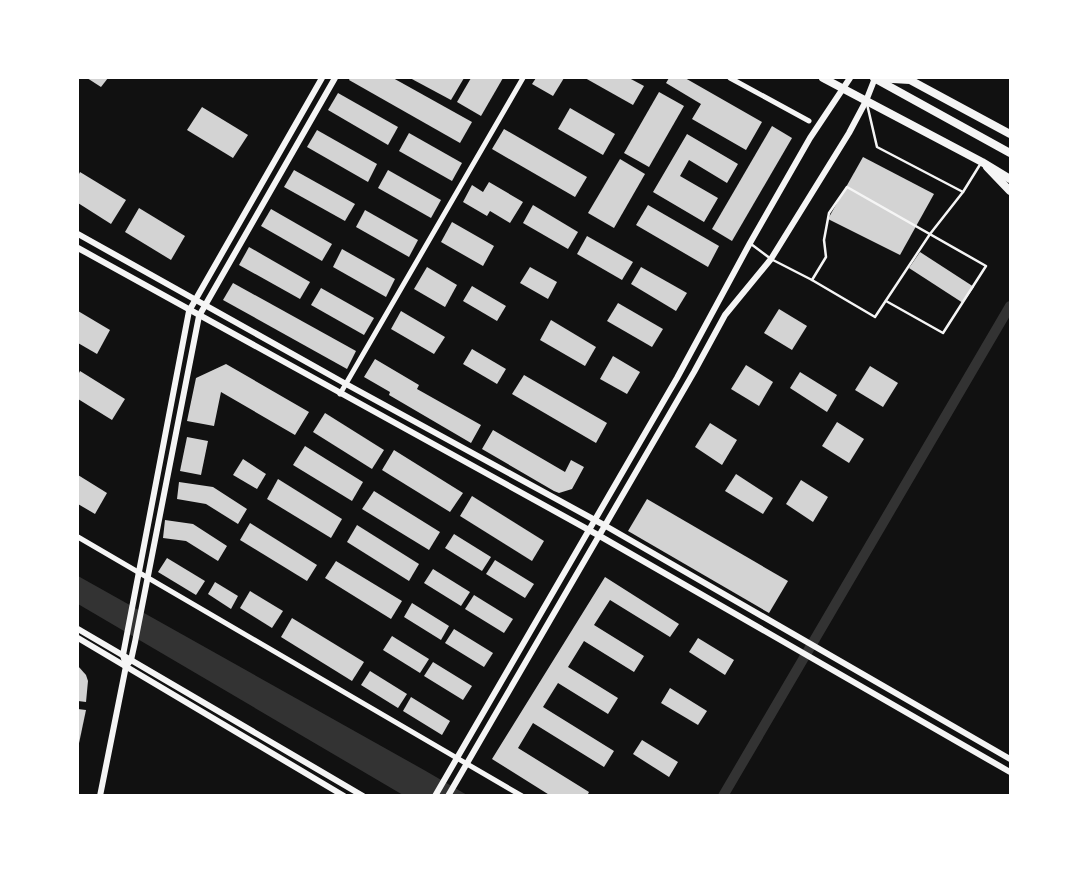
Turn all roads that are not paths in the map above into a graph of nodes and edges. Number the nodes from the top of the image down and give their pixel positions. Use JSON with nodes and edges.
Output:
{"nodes":[{"id":1,"x":322,"y":78,"type":"edge"},
{"id":2,"x":335,"y":78,"type":"edge"},
{"id":3,"x":523,"y":78,"type":"edge"},
{"id":4,"x":730,"y":78,"type":"edge"},
{"id":5,"x":823,"y":78,"type":"edge"},
{"id":6,"x":850,"y":78,"type":"edge"},
{"id":7,"x":875,"y":78,"type":"edge"},
{"id":8,"x":842,"y":88,"type":"junction"},
{"id":9,"x":866,"y":101,"type":"junction"},
{"id":10,"x":809,"y":122,"type":"dead end"},
{"id":11,"x":1010,"y":134,"type":"edge"},
{"id":12,"x":1010,"y":153,"type":"edge"},
{"id":13,"x":982,"y":162,"type":"junction"},
{"id":14,"x":1010,"y":179,"type":"edge"},
{"id":15,"x":1010,"y":191,"type":"edge"},
{"id":16,"x":963,"y":192,"type":"junction"},
{"id":17,"x":78,"y":234,"type":"edge"},
{"id":18,"x":930,"y":234,"type":"junction"},
{"id":19,"x":750,"y":243,"type":"junction"},
{"id":20,"x":78,"y":248,"type":"edge"},
{"id":21,"x":771,"y":259,"type":"junction"},
{"id":22,"x":812,"y":280,"type":"junction"},
{"id":23,"x":195,"y":300,"type":"junction"},
{"id":24,"x":886,"y":301,"type":"junction"},
{"id":25,"x":205,"y":306,"type":"junction"},
{"id":26,"x":189,"y":311,"type":"junction"},
{"id":27,"x":199,"y":316,"type":"junction"},
{"id":28,"x":346,"y":384,"type":"junction"},
{"id":29,"x":340,"y":394,"type":"junction"},
{"id":30,"x":594,"y":519,"type":"junction"},
{"id":31,"x":604,"y":525,"type":"junction"},
{"id":32,"x":588,"y":530,"type":"junction"},
{"id":33,"x":598,"y":535,"type":"junction"},
{"id":34,"x":78,"y":536,"type":"edge"},
{"id":35,"x":140,"y":572,"type":"junction"},
{"id":36,"x":148,"y":577,"type":"junction"},
{"id":37,"x":78,"y":629,"type":"edge"},
{"id":38,"x":78,"y":638,"type":"edge"},
{"id":39,"x":123,"y":655,"type":"junction"},
{"id":40,"x":131,"y":660,"type":"junction"},
{"id":41,"x":126,"y":666,"type":"junction"},
{"id":42,"x":457,"y":758,"type":"junction"},
{"id":43,"x":1010,"y":759,"type":"edge"},
{"id":44,"x":467,"y":764,"type":"junction"},
{"id":45,"x":1010,"y":772,"type":"edge"},
{"id":46,"x":100,"y":796,"type":"edge"},
{"id":47,"x":344,"y":796,"type":"edge"},
{"id":48,"x":363,"y":796,"type":"edge"},
{"id":49,"x":435,"y":796,"type":"edge"},
{"id":50,"x":448,"y":796,"type":"edge"},
{"id":51,"x":522,"y":796,"type":"edge"}],
"edges":[{"from":1,"to":23,"type":"street"},
{"from":2,"to":25,"type":"street"},
{"from":3,"to":28,"type":"street"},
{"from":4,"to":10,"type":"street"},
{"from":5,"to":8,"type":"main road"},
{"from":6,"to":8,"type":"street"},
{"from":7,"to":9,"type":"street"},
{"from":7,"to":11,"type":"main road"},
{"from":7,"to":12,"type":"main road"},
{"from":8,"to":9,"type":"main road"},
{"from":8,"to":19,"type":"street"},
{"from":9,"to":13,"type":"main road"},
{"from":9,"to":16,"type":"lane"},
{"from":9,"to":21,"type":"street"},
{"from":13,"to":14,"type":"main road"},
{"from":13,"to":15,"type":"main road"},
{"from":13,"to":16,"type":"lane"},
{"from":16,"to":18,"type":"lane"},
{"from":17,"to":23,"type":"street"},
{"from":18,"to":22,"type":"lane"},
{"from":18,"to":24,"type":"lane"},
{"from":18,"to":24,"type":"lane"},
{"from":19,"to":21,"type":"lane"},
{"from":19,"to":30,"type":"street"},
{"from":20,"to":26,"type":"street"},
{"from":21,"to":22,"type":"lane"},
{"from":21,"to":31,"type":"street"},
{"from":22,"to":24,"type":"lane"},
{"from":23,"to":25,"type":"street"},
{"from":23,"to":26,"type":"street"},
{"from":25,"to":27,"type":"street"},
{"from":25,"to":28,"type":"street"},
{"from":26,"to":27,"type":"street"},
{"from":26,"to":35,"type":"street"},
{"from":27,"to":29,"type":"street"},
{"from":27,"to":36,"type":"street"},
{"from":28,"to":29,"type":"street"},
{"from":28,"to":30,"type":"street"},
{"from":29,"to":32,"type":"street"},
{"from":30,"to":31,"type":"street"},
{"from":30,"to":32,"type":"street"},
{"from":31,"to":33,"type":"street"},
{"from":31,"to":43,"type":"street"},
{"from":32,"to":33,"type":"street"},
{"from":32,"to":42,"type":"street"},
{"from":33,"to":44,"type":"street"},
{"from":33,"to":45,"type":"street"},
{"from":34,"to":35,"type":"street"},
{"from":35,"to":36,"type":"street"},
{"from":35,"to":39,"type":"street"},
{"from":36,"to":40,"type":"street"},
{"from":36,"to":42,"type":"street"},
{"from":37,"to":39,"type":"street"},
{"from":38,"to":41,"type":"street"},
{"from":39,"to":40,"type":"street"},
{"from":39,"to":41,"type":"street"},
{"from":40,"to":41,"type":"street"},
{"from":40,"to":48,"type":"street"},
{"from":41,"to":46,"type":"street"},
{"from":41,"to":47,"type":"street"},
{"from":42,"to":44,"type":"street"},
{"from":42,"to":49,"type":"street"},
{"from":44,"to":50,"type":"street"},
{"from":44,"to":51,"type":"street"}]}
